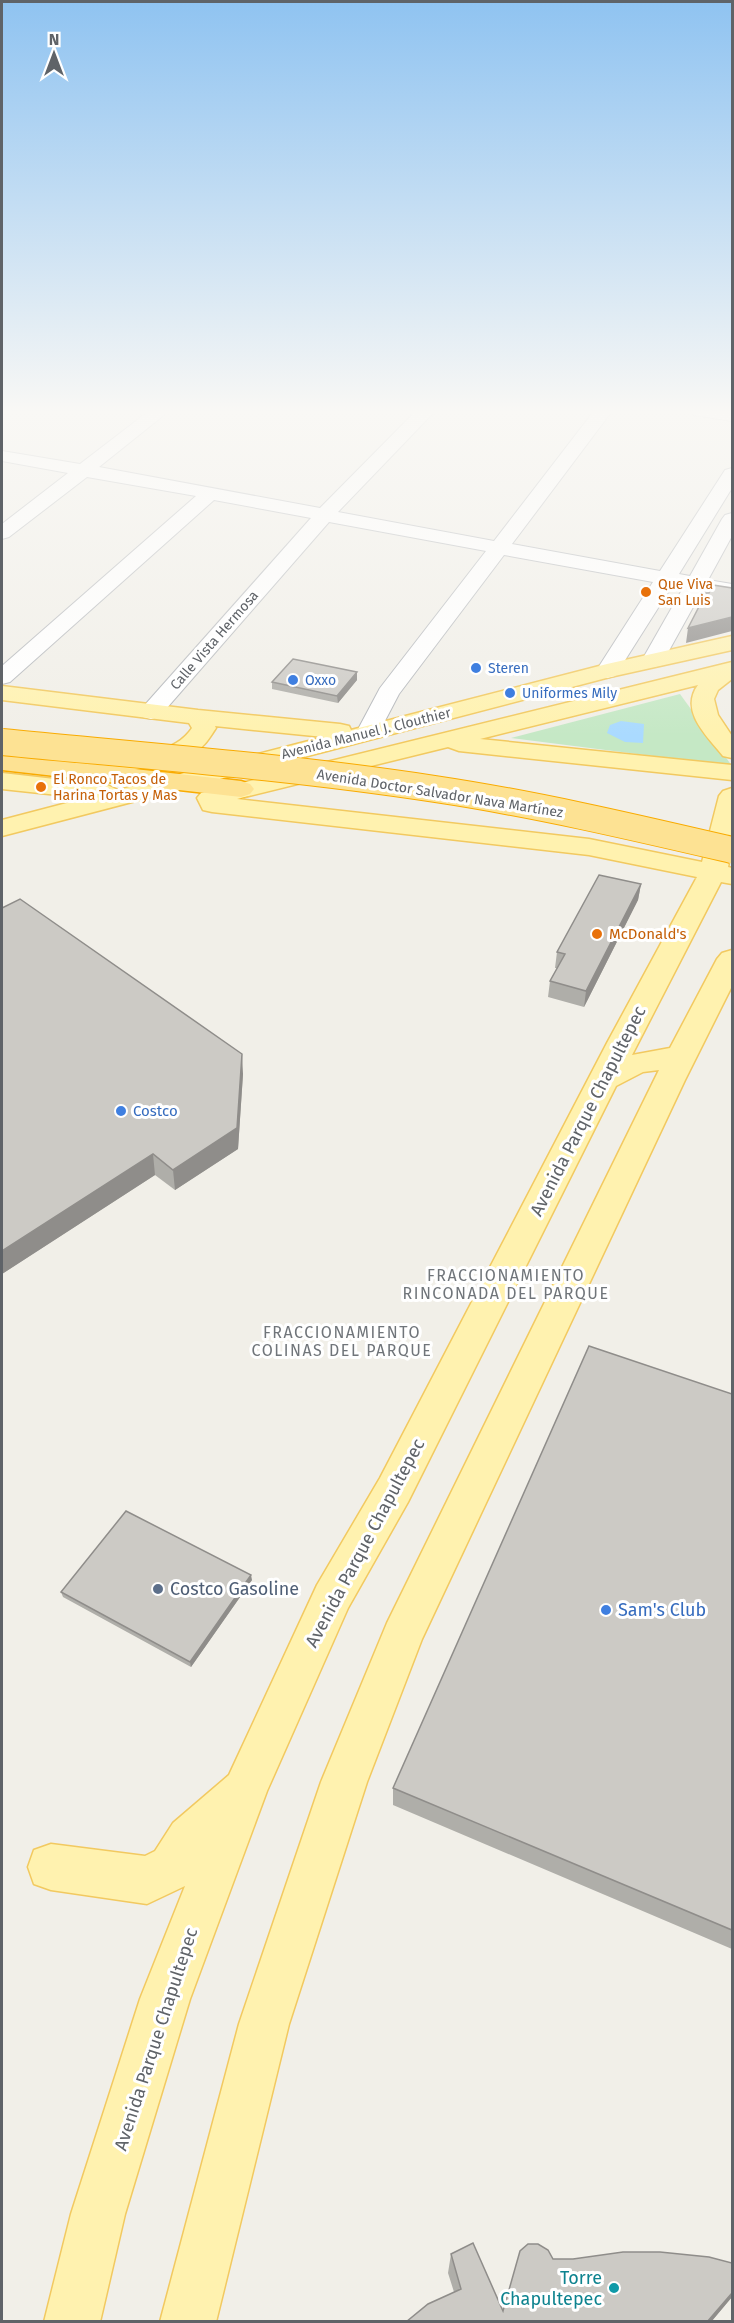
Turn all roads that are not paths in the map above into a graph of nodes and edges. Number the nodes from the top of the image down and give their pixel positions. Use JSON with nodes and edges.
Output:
{"nodes":[{"id":1,"x":19,"y":519,"type":"edge"},
{"id":2,"x":179,"y":519,"type":"edge"},
{"id":3,"x":320,"y":519,"type":"edge"},
{"id":4,"x":342,"y":519,"type":"edge"},
{"id":5,"x":519,"y":519,"type":"edge"},
{"id":6,"x":704,"y":519,"type":"edge"},
{"id":7,"x":732,"y":519,"type":"edge"},
{"id":8,"x":2,"y":533,"type":"edge"},
{"id":9,"x":497,"y":548,"type":"junction"},
{"id":10,"x":668,"y":578,"type":"junction"},
{"id":11,"x":695,"y":584,"type":"junction"},
{"id":12,"x":732,"y":590,"type":"edge"},
{"id":13,"x":732,"y":643,"type":"edge"},
{"id":14,"x":653,"y":660,"type":"junction"},
{"id":15,"x":732,"y":669,"type":"edge"},
{"id":16,"x":608,"y":671,"type":"junction"},
{"id":17,"x":2,"y":677,"type":"edge"},
{"id":18,"x":2,"y":693,"type":"edge"},
{"id":19,"x":151,"y":712,"type":"junction"},
{"id":20,"x":198,"y":717,"type":"junction"},
{"id":21,"x":2,"y":721,"type":"edge"},
{"id":22,"x":724,"y":732,"type":"edge"},
{"id":23,"x":368,"y":733,"type":"junction"},
{"id":24,"x":437,"y":741,"type":"junction"},
{"id":25,"x":732,"y":752,"type":"edge"},
{"id":26,"x":4,"y":762,"type":"edge"},
{"id":27,"x":298,"y":762,"type":"junction"},
{"id":28,"x":732,"y":773,"type":"edge"},
{"id":29,"x":185,"y":792,"type":"junction"},
{"id":30,"x":127,"y":795,"type":"junction"},
{"id":31,"x":732,"y":796,"type":"edge"},
{"id":32,"x":373,"y":822,"type":"junction"},
{"id":33,"x":732,"y":827,"type":"edge"},
{"id":34,"x":2,"y":828,"type":"edge"},
{"id":35,"x":2,"y":851,"type":"edge"},
{"id":36,"x":632,"y":855,"type":"junction"},
{"id":37,"x":726,"y":866,"type":"edge"},
{"id":38,"x":687,"y":922,"type":"junction"},
{"id":39,"x":732,"y":959,"type":"edge"},
{"id":40,"x":681,"y":1058,"type":"junction"},
{"id":41,"x":604,"y":1079,"type":"junction"},
{"id":42,"x":246,"y":1788,"type":"junction"},
{"id":43,"x":51,"y":1867,"type":"dead end"},
{"id":44,"x":72,"y":2322,"type":"edge"},
{"id":45,"x":188,"y":2322,"type":"edge"}],
"edges":[{"from":1,"to":8,"type":"street"},
{"from":2,"to":17,"type":"street"},
{"from":3,"to":19,"type":"street","name":"Calle Vista Hermosa"},
{"from":4,"to":9,"type":"street"},
{"from":5,"to":9,"type":"street"},
{"from":6,"to":10,"type":"street"},
{"from":7,"to":11,"type":"street"},
{"from":9,"to":10,"type":"street"},
{"from":9,"to":23,"type":"street"},
{"from":10,"to":11,"type":"street"},
{"from":10,"to":16,"type":"street"},
{"from":11,"to":12,"type":"street"},
{"from":11,"to":14,"type":"street"},
{"from":13,"to":14,"type":"main road","name":"Avenida Manuel J. Clouthier"},
{"from":14,"to":16,"type":"main road","name":"Avenida Manuel J. Clouthier"},
{"from":15,"to":22,"type":"main road"},
{"from":15,"to":24,"type":"main road","name":"Avenida Manuel J. Clouthier"},
{"from":16,"to":23,"type":"main road","name":"Avenida Manuel J. Clouthier"},
{"from":18,"to":19,"type":"main road"},
{"from":19,"to":20,"type":"main road"},
{"from":20,"to":23,"type":"main road"},
{"from":20,"to":26,"type":"main road"},
{"from":21,"to":33,"type":"highway","name":"Avenida Doctor Salvador Nava Martínez"},
{"from":22,"to":25,"type":"main road"},
{"from":23,"to":24,"type":"main road"},
{"from":23,"to":27,"type":"main road","name":"Avenida Manuel J. Clouthier"},
{"from":24,"to":27,"type":"main road","name":"Avenida Manuel J. Clouthier"},
{"from":24,"to":28,"type":"main road"},
{"from":26,"to":29,"type":"highway"},
{"from":26,"to":30,"type":"main road"},
{"from":26,"to":37,"type":"highway","name":"Avenida Doctor Salvador Nava Martínez","bridge":true},
{"from":27,"to":29,"type":"main road","name":"Avenida Manuel J. Clouthier"},
{"from":27,"to":29,"type":"main road","name":"Avenida Manuel J. Clouthier"},
{"from":27,"to":32,"type":"main road"},
{"from":29,"to":30,"type":"main road"},
{"from":29,"to":32,"type":"main road"},
{"from":29,"to":35,"type":"main road","name":"Avenida Manuel J. Clouthier"},
{"from":30,"to":34,"type":"main road"},
{"from":31,"to":37,"type":"main road","name":"Avenida Parque Chapultepec"},
{"from":32,"to":36,"type":"main road"},
{"from":36,"to":37,"type":"main road"},
{"from":36,"to":38,"type":"main road"},
{"from":37,"to":38,"type":"main road","name":"Avenida Parque Chapultepec"},
{"from":38,"to":41,"type":"main road","name":"Avenida Parque Chapultepec"},
{"from":39,"to":40,"type":"main road"},
{"from":40,"to":41,"type":"main road"},
{"from":40,"to":45,"type":"main road"},
{"from":41,"to":42,"type":"main road","name":"Avenida Parque Chapultepec"},
{"from":42,"to":43,"type":"main road"},
{"from":42,"to":44,"type":"main road","name":"Avenida Parque Chapultepec"}]}
